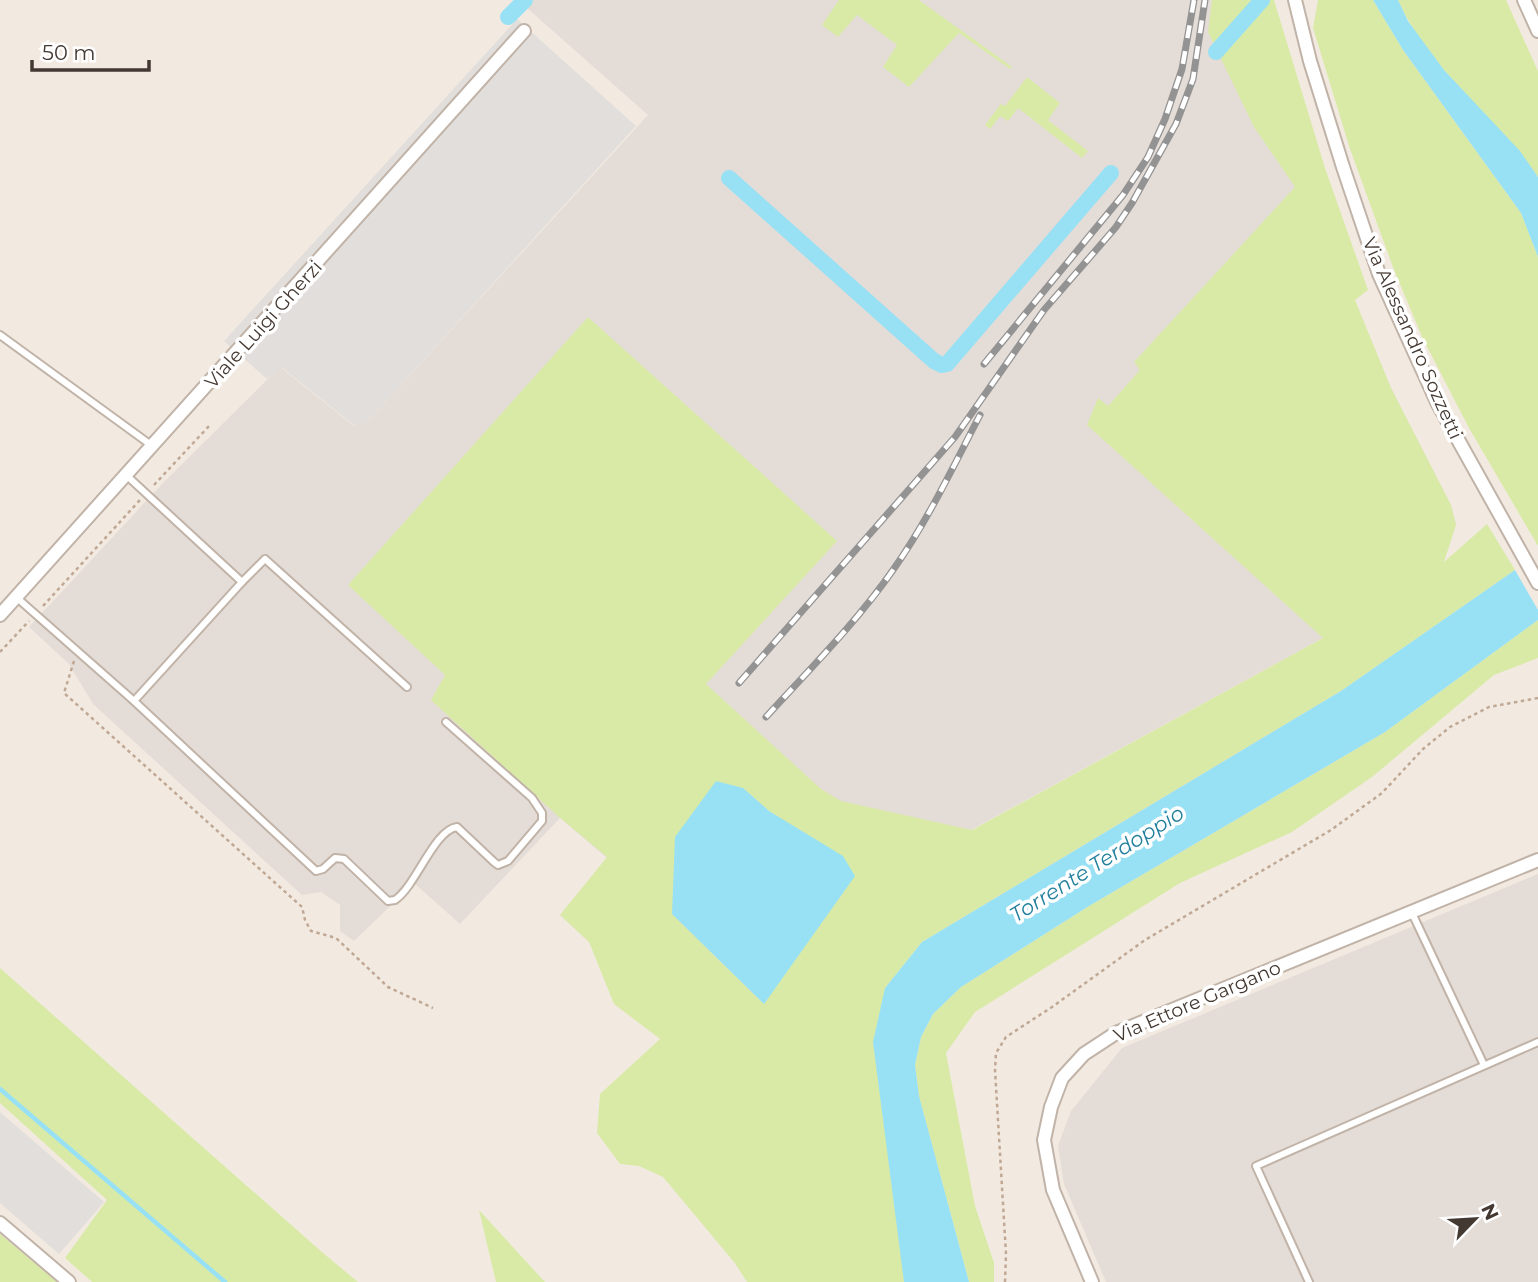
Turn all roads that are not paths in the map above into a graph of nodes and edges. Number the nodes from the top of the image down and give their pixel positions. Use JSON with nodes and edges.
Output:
{"nodes":[{"id":1,"x":1295,"y":0,"type":"edge"},
{"id":2,"x":1524,"y":0,"type":"edge"},
{"id":3,"x":1538,"y":31,"type":"edge"},
{"id":4,"x":524,"y":32,"type":"dead end"},
{"id":5,"x":0,"y":335,"type":"edge"},
{"id":6,"x":152,"y":446,"type":"junction"},
{"id":7,"x":125,"y":474,"type":"junction"},
{"id":8,"x":242,"y":582,"type":"junction"},
{"id":9,"x":1538,"y":583,"type":"edge"},
{"id":10,"x":16,"y":597,"type":"junction"},
{"id":11,"x":0,"y":615,"type":"edge"},
{"id":12,"x":407,"y":687,"type":"dead end"},
{"id":13,"x":134,"y":701,"type":"junction"},
{"id":14,"x":446,"y":722,"type":"dead end"},
{"id":15,"x":1538,"y":854,"type":"edge"},
{"id":16,"x":1538,"y":860,"type":"edge"},
{"id":17,"x":1503,"y":873,"type":"junction"},
{"id":18,"x":1411,"y":911,"type":"junction"},
{"id":19,"x":1538,"y":1042,"type":"edge"},
{"id":20,"x":1484,"y":1065,"type":"junction"},
{"id":21,"x":0,"y":1223,"type":"edge"},
{"id":22,"x":69,"y":1282,"type":"edge"},
{"id":23,"x":1092,"y":1282,"type":"edge"},
{"id":24,"x":1309,"y":1282,"type":"edge"}],
"edges":[{"from":1,"to":9,"type":"street","name":"Via Alessandro Sozzetti"},
{"from":2,"to":3,"type":"street"},
{"from":4,"to":6,"type":"street","name":"Viale Luigi Gherzi"},
{"from":5,"to":6,"type":"lane"},
{"from":6,"to":7,"type":"street","name":"Viale Luigi Gherzi"},
{"from":7,"to":8,"type":"lane"},
{"from":7,"to":10,"type":"street","name":"Viale Luigi Gherzi"},
{"from":8,"to":12,"type":"lane"},
{"from":8,"to":13,"type":"lane"},
{"from":10,"to":11,"type":"street","name":"Viale Luigi Gherzi"},
{"from":10,"to":13,"type":"lane"},
{"from":13,"to":14,"type":"lane"},
{"from":15,"to":17,"type":"street","name":"Via Ettore Gargano"},
{"from":16,"to":17,"type":"street","name":"Via Ettore Gargano"},
{"from":17,"to":18,"type":"street","name":"Via Ettore Gargano"},
{"from":18,"to":20,"type":"lane"},
{"from":18,"to":23,"type":"street","name":"Via Ettore Gargano"},
{"from":19,"to":20,"type":"lane"},
{"from":20,"to":24,"type":"lane"},
{"from":21,"to":22,"type":"street"}]}
